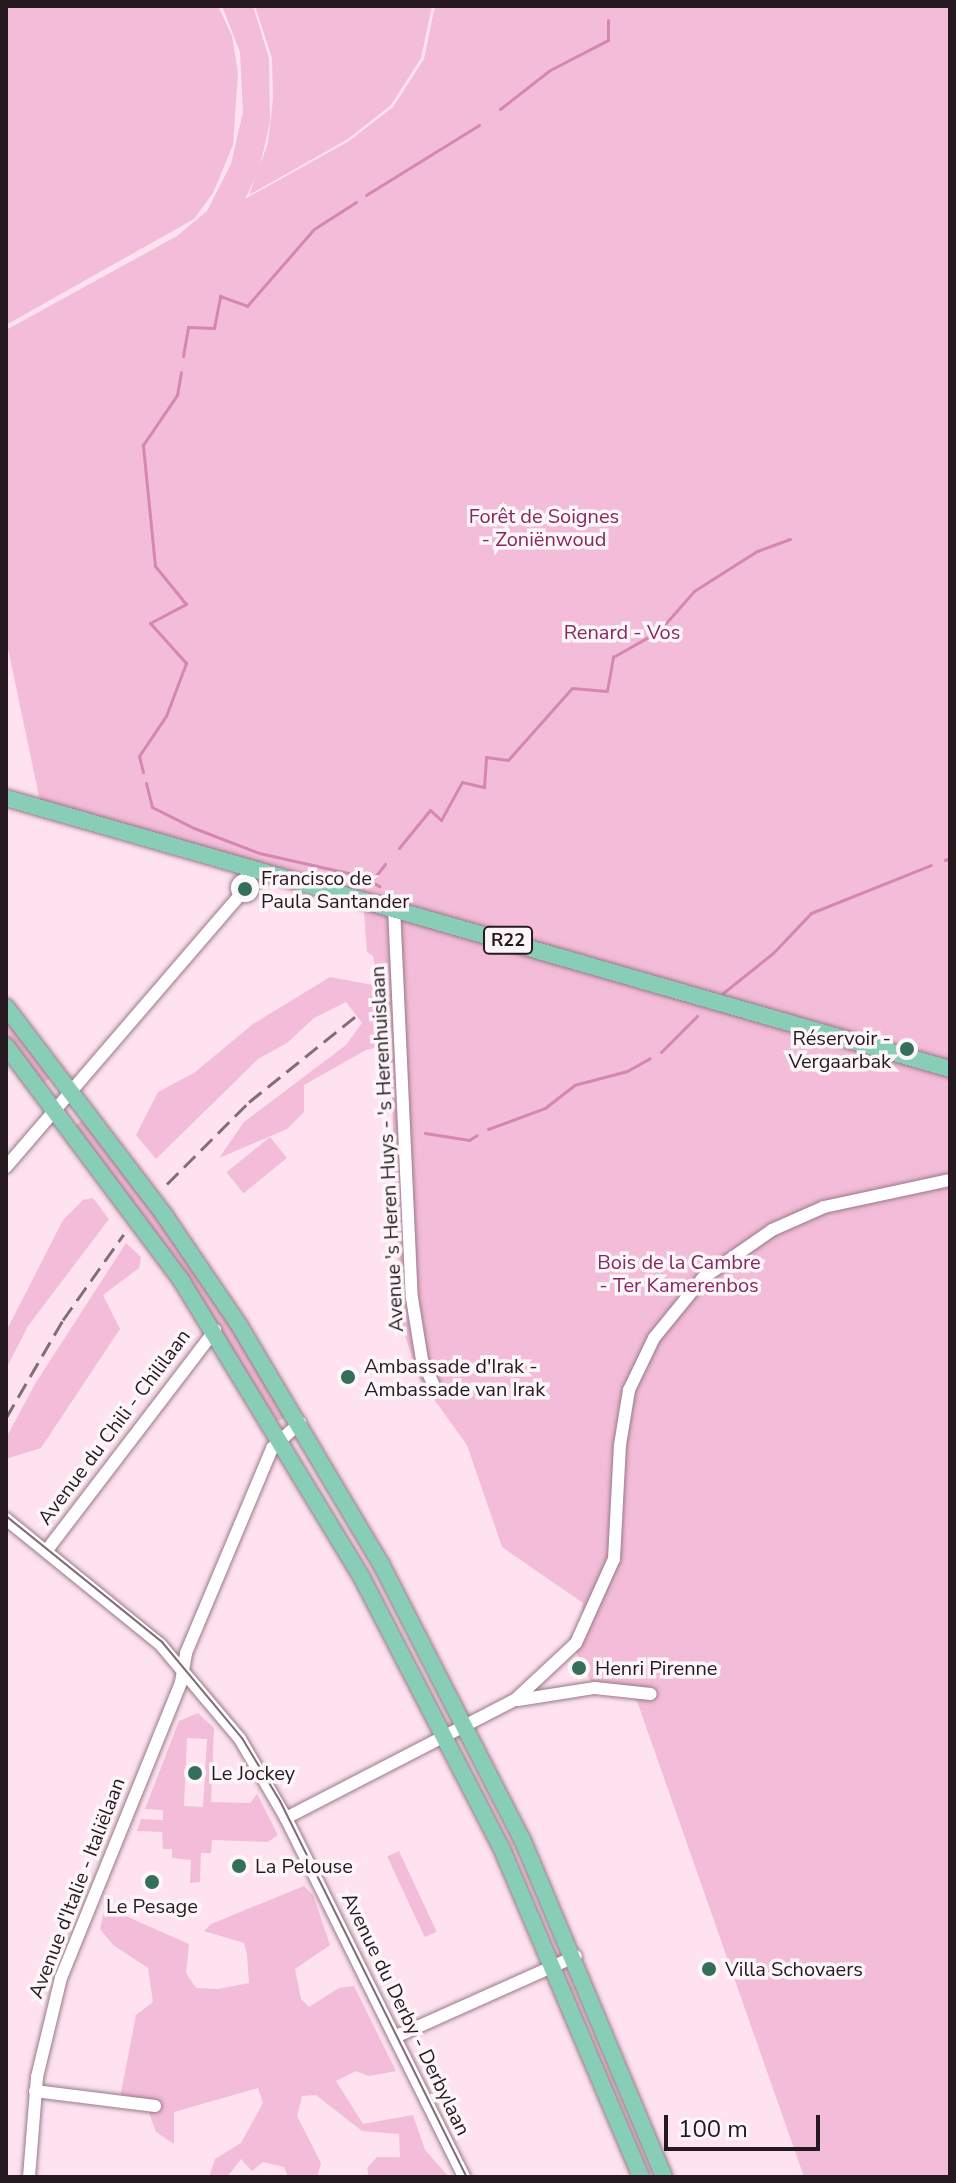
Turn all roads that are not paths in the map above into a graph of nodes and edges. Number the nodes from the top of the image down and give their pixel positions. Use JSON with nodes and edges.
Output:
{"nodes":[{"id":1,"x":6,"y":798,"type":"edge"},
{"id":2,"x":239,"y":896,"type":"dead end"},
{"id":3,"x":394,"y":907,"type":"junction"},
{"id":4,"x":6,"y":1007,"type":"edge"},
{"id":5,"x":6,"y":1046,"type":"edge"},
{"id":6,"x":950,"y":1069,"type":"edge"},
{"id":7,"x":70,"y":1090,"type":"junction"},
{"id":8,"x":55,"y":1108,"type":"junction"},
{"id":9,"x":6,"y":1167,"type":"edge"},
{"id":10,"x":950,"y":1180,"type":"edge"},
{"id":11,"x":215,"y":1330,"type":"junction"},
{"id":12,"x":434,"y":1386,"type":"dead end"},
{"id":13,"x":300,"y":1423,"type":"junction"},
{"id":14,"x":281,"y":1437,"type":"junction"},
{"id":15,"x":6,"y":1519,"type":"edge"},
{"id":16,"x":47,"y":1550,"type":"junction"},
{"id":17,"x":554,"y":1667,"type":"junction"},
{"id":18,"x":183,"y":1668,"type":"junction"},
{"id":19,"x":567,"y":1691,"type":"junction"},
{"id":20,"x":651,"y":1694,"type":"dead end"},
{"id":21,"x":515,"y":1700,"type":"junction"},
{"id":22,"x":468,"y":1725,"type":"junction"},
{"id":23,"x":447,"y":1736,"type":"junction"},
{"id":24,"x":286,"y":1818,"type":"junction"},
{"id":25,"x":576,"y":1956,"type":"junction"},
{"id":26,"x":554,"y":1964,"type":"junction"},
{"id":27,"x":395,"y":2037,"type":"junction"},
{"id":28,"x":35,"y":2091,"type":"junction"},
{"id":29,"x":155,"y":2106,"type":"dead end"},
{"id":30,"x":29,"y":2177,"type":"edge"},
{"id":31,"x":464,"y":2177,"type":"edge"},
{"id":32,"x":641,"y":2177,"type":"edge"},
{"id":33,"x":664,"y":2177,"type":"edge"}],
"edges":[{"from":1,"to":3,"type":"main road","number":"R22"},
{"from":2,"to":7,"type":"street"},
{"from":3,"to":6,"type":"main road","number":"R22"},
{"from":3,"to":12,"type":"street","name":"Avenue 's Heren Huys - 's Herenhuislaan"},
{"from":4,"to":7,"type":"main road"},
{"from":5,"to":8,"type":"main road"},
{"from":7,"to":8,"type":"street"},
{"from":7,"to":13,"type":"main road"},
{"from":8,"to":9,"type":"street"},
{"from":8,"to":11,"type":"main road"},
{"from":10,"to":17,"type":"street"},
{"from":11,"to":14,"type":"main road"},
{"from":11,"to":16,"type":"street","name":"Avenue du Chili - Chililaan"},
{"from":13,"to":14,"type":"street"},
{"from":13,"to":22,"type":"main road"},
{"from":14,"to":18,"type":"street","name":"Avenue d'Italie - Italiëlaan"},
{"from":14,"to":23,"type":"main road"},
{"from":15,"to":16,"type":"street","name":"Avenue du Derby - Derbylaan"},
{"from":16,"to":18,"type":"street","name":"Avenue du Derby - Derbylaan"},
{"from":17,"to":19,"type":"street"},
{"from":17,"to":21,"type":"street"},
{"from":18,"to":24,"type":"street","name":"Avenue du Derby - Derbylaan"},
{"from":18,"to":28,"type":"street","name":"Avenue d'Italie - Italiëlaan"},
{"from":19,"to":20,"type":"street"},
{"from":19,"to":21,"type":"street"},
{"from":21,"to":22,"type":"street"},
{"from":22,"to":23,"type":"street"},
{"from":22,"to":25,"type":"main road"},
{"from":23,"to":24,"type":"street"},
{"from":23,"to":26,"type":"main road"},
{"from":24,"to":27,"type":"street","name":"Avenue du Derby - Derbylaan"},
{"from":25,"to":26,"type":"street"},
{"from":25,"to":33,"type":"main road"},
{"from":26,"to":27,"type":"street"},
{"from":26,"to":32,"type":"main road"},
{"from":27,"to":31,"type":"street","name":"Avenue du Derby - Derbylaan"},
{"from":28,"to":29,"type":"street"},
{"from":28,"to":30,"type":"street","name":"Avenue d'Italie - Italiëlaan"}]}
